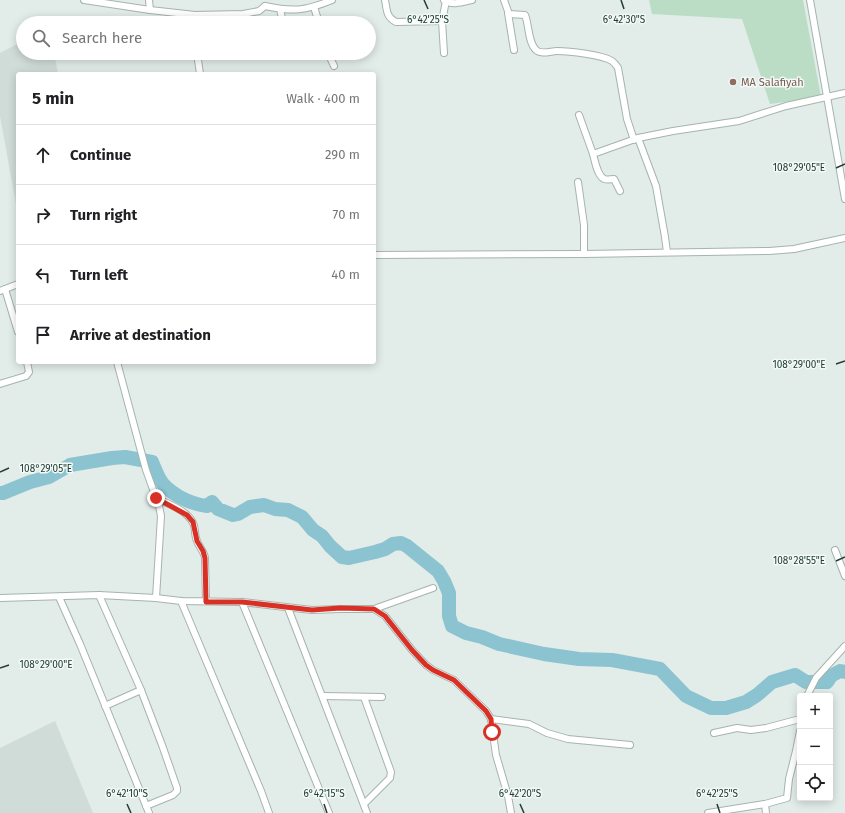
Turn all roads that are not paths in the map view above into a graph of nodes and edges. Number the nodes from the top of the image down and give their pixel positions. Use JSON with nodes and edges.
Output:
{"nodes":[{"id":1,"x":84,"y":0,"type":"edge"},
{"id":2,"x":149,"y":0,"type":"edge"},
{"id":3,"x":332,"y":0,"type":"edge"},
{"id":4,"x":385,"y":0,"type":"edge"},
{"id":5,"x":472,"y":0,"type":"edge"},
{"id":6,"x":504,"y":0,"type":"edge"},
{"id":7,"x":810,"y":0,"type":"edge"},
{"id":8,"x":445,"y":1,"type":"edge"},
{"id":9,"x":265,"y":3,"type":"edge"},
{"id":10,"x":314,"y":7,"type":"junction"},
{"id":11,"x":280,"y":9,"type":"junction"},
{"id":12,"x":150,"y":10,"type":"junction"},
{"id":13,"x":508,"y":13,"type":"junction"},
{"id":14,"x":195,"y":14,"type":"joint"},
{"id":15,"x":282,"y":16,"type":"edge"},
{"id":16,"x":317,"y":16,"type":"edge"},
{"id":17,"x":442,"y":21,"type":"junction"},
{"id":18,"x":514,"y":50,"type":"dead end"},
{"id":19,"x":444,"y":53,"type":"dead end"},
{"id":20,"x":198,"y":60,"type":"edge"},
{"id":21,"x":331,"y":60,"type":"edge"},
{"id":22,"x":334,"y":66,"type":"dead end"},
{"id":23,"x":200,"y":72,"type":"edge"},
{"id":24,"x":845,"y":93,"type":"edge"},
{"id":25,"x":828,"y":97,"type":"junction"},
{"id":26,"x":579,"y":115,"type":"dead end"},
{"id":27,"x":636,"y":139,"type":"junction"},
{"id":28,"x":593,"y":154,"type":"junction"},
{"id":29,"x":578,"y":182,"type":"dead end"},
{"id":30,"x":620,"y":191,"type":"dead end"},
{"id":31,"x":845,"y":199,"type":"edge"},
{"id":32,"x":845,"y":238,"type":"edge"},
{"id":33,"x":666,"y":252,"type":"junction"},
{"id":34,"x":584,"y":254,"type":"junction"},
{"id":35,"x":376,"y":255,"type":"edge"},
{"id":36,"x":16,"y":285,"type":"edge"},
{"id":37,"x":3,"y":290,"type":"edge"},
{"id":38,"x":16,"y":326,"type":"edge"},
{"id":39,"x":27,"y":364,"type":"edge"},
{"id":40,"x":118,"y":364,"type":"edge"},
{"id":41,"x":0,"y":384,"type":"edge"},
{"id":42,"x":156,"y":498,"type":"junction"},
{"id":43,"x":835,"y":550,"type":"dead end"},
{"id":44,"x":845,"y":576,"type":"edge"},
{"id":45,"x":433,"y":588,"type":"dead end"},
{"id":46,"x":99,"y":595,"type":"junction"},
{"id":47,"x":59,"y":597,"type":"junction"},
{"id":48,"x":1,"y":598,"type":"edge"},
{"id":49,"x":156,"y":598,"type":"junction"},
{"id":50,"x":181,"y":601,"type":"junction"},
{"id":51,"x":206,"y":602,"type":"junction"},
{"id":52,"x":242,"y":602,"type":"junction"},
{"id":53,"x":288,"y":608,"type":"junction"},
{"id":54,"x":374,"y":609,"type":"junction"},
{"id":55,"x":845,"y":646,"type":"edge"},
{"id":56,"x":141,"y":690,"type":"junction"},
{"id":57,"x":808,"y":693,"type":"edge"},
{"id":58,"x":323,"y":696,"type":"junction"},
{"id":59,"x":364,"y":697,"type":"junction"},
{"id":60,"x":382,"y":697,"type":"dead end"},
{"id":61,"x":104,"y":706,"type":"junction"},
{"id":62,"x":491,"y":719,"type":"junction"},
{"id":63,"x":797,"y":720,"type":"edge"},
{"id":64,"x":714,"y":733,"type":"dead end"},
{"id":65,"x":630,"y":745,"type":"dead end"},
{"id":66,"x":797,"y":746,"type":"edge"},
{"id":67,"x":364,"y":804,"type":"junction"},
{"id":68,"x":766,"y":804,"type":"junction"},
{"id":69,"x":146,"y":806,"type":"junction"},
{"id":70,"x":149,"y":813,"type":"edge"},
{"id":71,"x":269,"y":813,"type":"edge"},
{"id":72,"x":329,"y":813,"type":"edge"},
{"id":73,"x":367,"y":813,"type":"edge"},
{"id":74,"x":511,"y":813,"type":"edge"},
{"id":75,"x":708,"y":813,"type":"edge"},
{"id":76,"x":766,"y":813,"type":"edge"}],
"edges":[{"from":1,"to":12,"type":"street"},
{"from":2,"to":12,"type":"street"},
{"from":3,"to":10,"type":"street"},
{"from":4,"to":17,"type":"street"},
{"from":5,"to":8,"type":"street"},
{"from":6,"to":13,"type":"street"},
{"from":7,"to":25,"type":"street"},
{"from":8,"to":17,"type":"street"},
{"from":9,"to":11,"type":"street"},
{"from":9,"to":14,"type":"street"},
{"from":10,"to":11,"type":"street"},
{"from":10,"to":16,"type":"street"},
{"from":11,"to":15,"type":"street"},
{"from":12,"to":14,"type":"street"},
{"from":13,"to":18,"type":"street"},
{"from":13,"to":27,"type":"street"},
{"from":17,"to":19,"type":"street"},
{"from":20,"to":23,"type":"street"},
{"from":21,"to":22,"type":"street"},
{"from":24,"to":25,"type":"street"},
{"from":25,"to":27,"type":"street"},
{"from":25,"to":31,"type":"street"},
{"from":26,"to":28,"type":"street"},
{"from":27,"to":28,"type":"street"},
{"from":27,"to":33,"type":"street"},
{"from":28,"to":30,"type":"street"},
{"from":29,"to":34,"type":"street"},
{"from":32,"to":33,"type":"street"},
{"from":33,"to":34,"type":"street"},
{"from":34,"to":35,"type":"street"},
{"from":36,"to":37,"type":"street"},
{"from":37,"to":38,"type":"street"},
{"from":39,"to":41,"type":"street"},
{"from":40,"to":42,"type":"street"},
{"from":42,"to":49,"type":"street"},
{"from":42,"to":51,"type":"street"},
{"from":43,"to":44,"type":"street"},
{"from":45,"to":54,"type":"street"},
{"from":46,"to":47,"type":"street"},
{"from":46,"to":49,"type":"street"},
{"from":46,"to":56,"type":"street"},
{"from":47,"to":48,"type":"street"},
{"from":47,"to":61,"type":"street"},
{"from":49,"to":50,"type":"street"},
{"from":50,"to":51,"type":"street"},
{"from":50,"to":71,"type":"street"},
{"from":51,"to":52,"type":"street"},
{"from":52,"to":53,"type":"street"},
{"from":52,"to":72,"type":"street"},
{"from":53,"to":54,"type":"street"},
{"from":53,"to":58,"type":"street"},
{"from":54,"to":62,"type":"street"},
{"from":55,"to":57,"type":"street"},
{"from":56,"to":61,"type":"street"},
{"from":56,"to":69,"type":"street"},
{"from":58,"to":59,"type":"street"},
{"from":58,"to":67,"type":"street"},
{"from":59,"to":60,"type":"street"},
{"from":59,"to":67,"type":"street"},
{"from":61,"to":69,"type":"street"},
{"from":62,"to":65,"type":"street"},
{"from":62,"to":74,"type":"street"},
{"from":63,"to":64,"type":"street"},
{"from":66,"to":68,"type":"street"},
{"from":67,"to":73,"type":"street"},
{"from":68,"to":75,"type":"street"},
{"from":68,"to":76,"type":"street"},
{"from":69,"to":70,"type":"street"}]}
